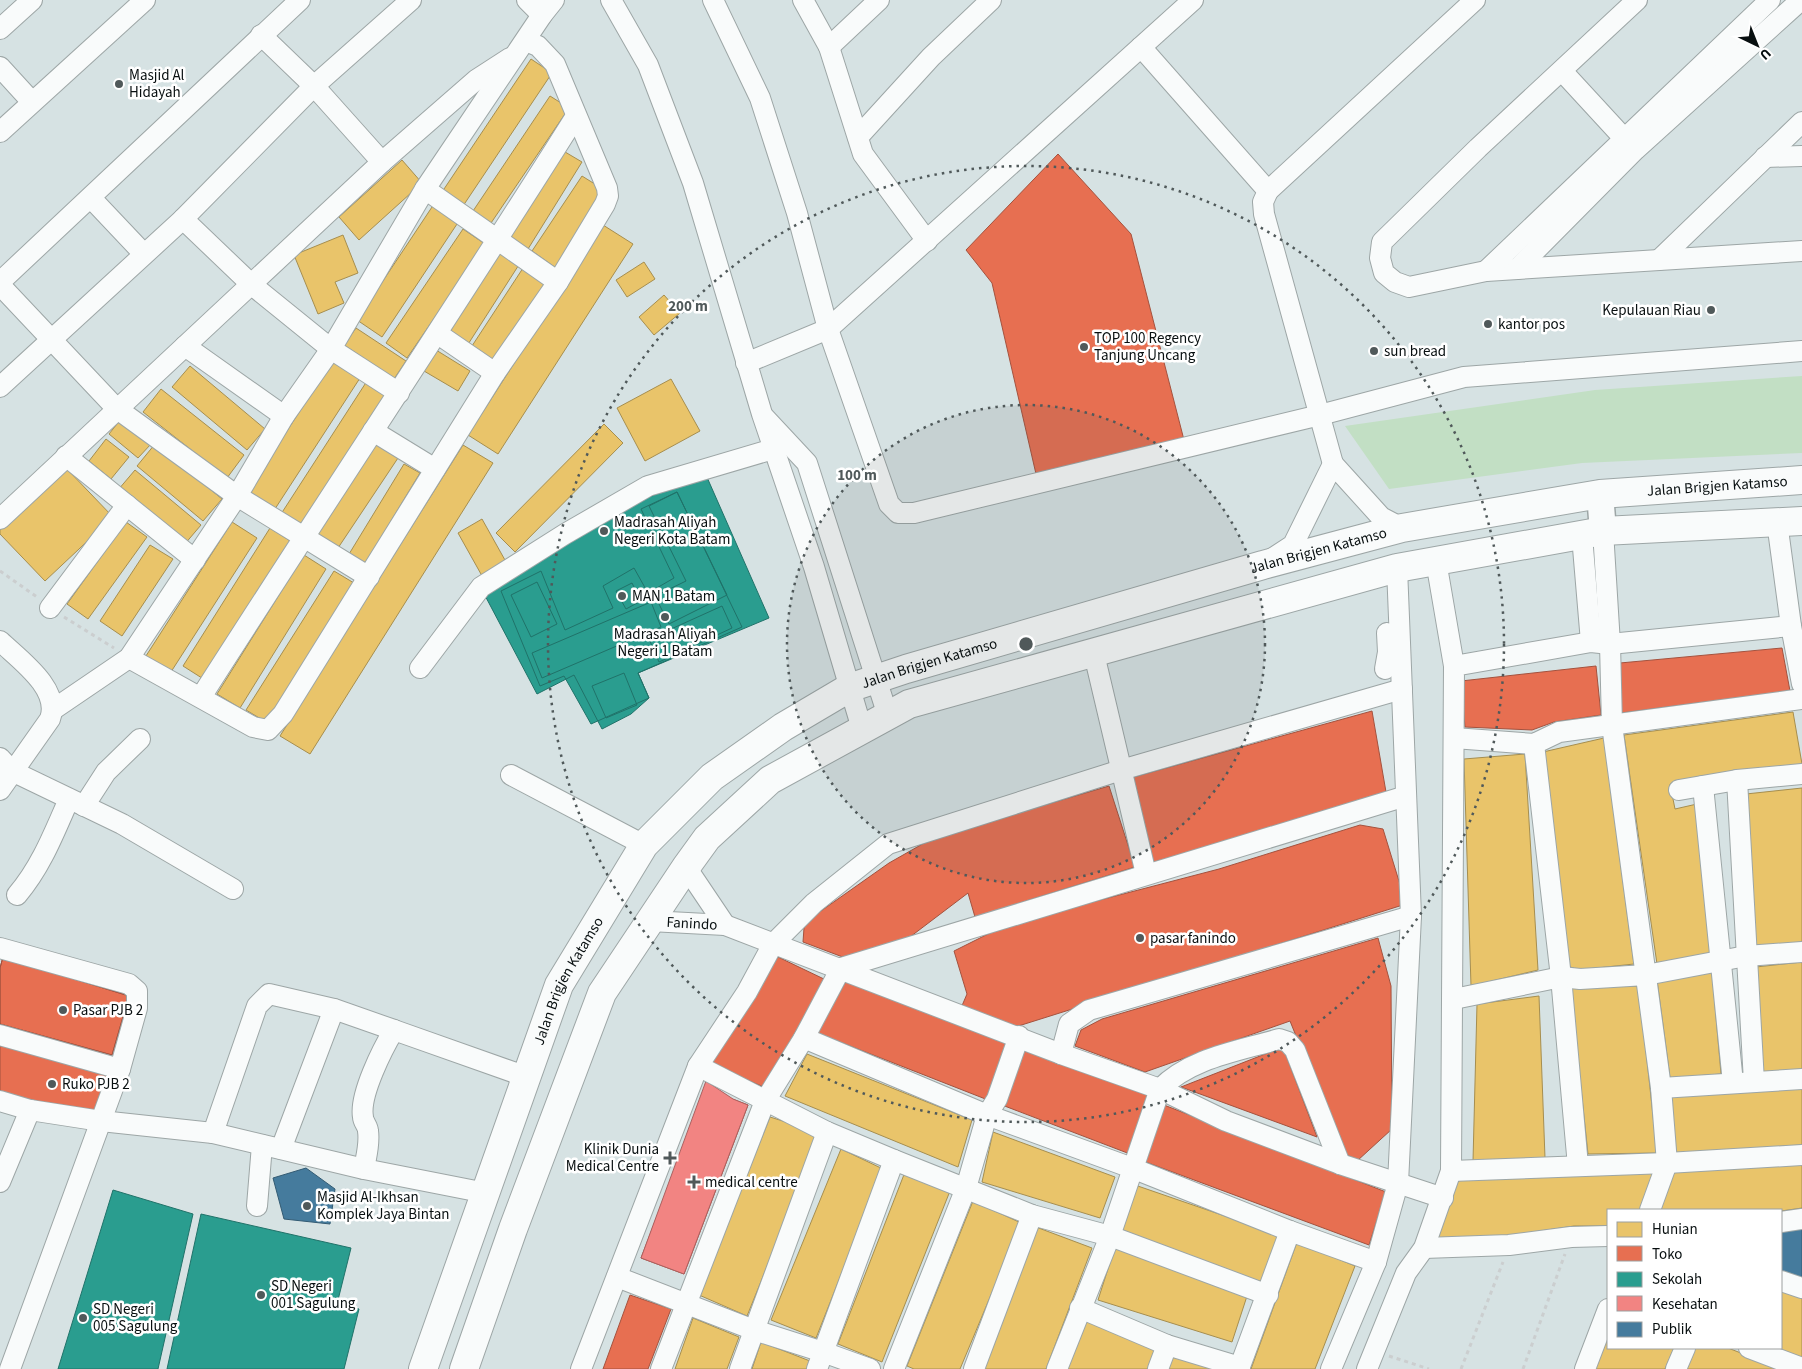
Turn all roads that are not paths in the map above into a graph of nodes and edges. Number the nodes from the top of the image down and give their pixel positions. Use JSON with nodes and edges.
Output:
{"nodes":[{"id":1,"x":32,"y":0,"type":"edge"},
{"id":2,"x":300,"y":0,"type":"edge"},
{"id":3,"x":411,"y":0,"type":"edge"},
{"id":4,"x":527,"y":0,"type":"edge"},
{"id":5,"x":611,"y":0,"type":"edge"},
{"id":6,"x":713,"y":0,"type":"edge"},
{"id":7,"x":803,"y":0,"type":"edge"},
{"id":8,"x":879,"y":0,"type":"edge"},
{"id":9,"x":991,"y":0,"type":"edge"},
{"id":10,"x":1193,"y":0,"type":"edge"},
{"id":11,"x":1475,"y":0,"type":"edge"},
{"id":12,"x":1637,"y":0,"type":"edge"},
{"id":13,"x":1770,"y":0,"type":"edge"},
{"id":14,"x":1801,"y":0,"type":"edge"},
{"id":15,"x":140,"y":2,"type":"edge"},
{"id":16,"x":548,"y":7,"type":"edge"},
{"id":17,"x":0,"y":29,"type":"edge"},
{"id":18,"x":261,"y":35,"type":"junction"},
{"id":19,"x":829,"y":47,"type":"junction"},
{"id":20,"x":520,"y":48,"type":"junction"},
{"id":21,"x":1141,"y":48,"type":"junction"},
{"id":22,"x":0,"y":67,"type":"edge"},
{"id":23,"x":1562,"y":71,"type":"junction"},
{"id":24,"x":314,"y":86,"type":"junction"},
{"id":25,"x":32,"y":102,"type":"junction"},
{"id":26,"x":576,"y":116,"type":"junction"},
{"id":27,"x":1802,"y":122,"type":"edge"},
{"id":28,"x":0,"y":132,"type":"edge"},
{"id":29,"x":858,"y":137,"type":"junction"},
{"id":30,"x":1629,"y":144,"type":"junction"},
{"id":31,"x":1802,"y":156,"type":"edge"},
{"id":32,"x":1766,"y":157,"type":"junction"},
{"id":33,"x":382,"y":162,"type":"junction"},
{"id":34,"x":425,"y":189,"type":"junction"},
{"id":35,"x":1268,"y":191,"type":"junction"},
{"id":36,"x":90,"y":198,"type":"junction"},
{"id":37,"x":183,"y":219,"type":"junction"},
{"id":38,"x":497,"y":240,"type":"junction"},
{"id":39,"x":927,"y":241,"type":"junction"},
{"id":40,"x":1802,"y":251,"type":"edge"},
{"id":41,"x":144,"y":254,"type":"junction"},
{"id":42,"x":1659,"y":260,"type":"junction"},
{"id":43,"x":1517,"y":268,"type":"junction"},
{"id":44,"x":1486,"y":271,"type":"junction"},
{"id":45,"x":558,"y":282,"type":"junction"},
{"id":46,"x":0,"y":284,"type":"edge"},
{"id":47,"x":252,"y":286,"type":"junction"},
{"id":48,"x":828,"y":329,"type":"junction"},
{"id":49,"x":438,"y":334,"type":"junction"},
{"id":50,"x":53,"y":339,"type":"junction"},
{"id":51,"x":185,"y":346,"type":"junction"},
{"id":52,"x":331,"y":348,"type":"junction"},
{"id":53,"x":1802,"y":352,"type":"edge"},
{"id":54,"x":746,"y":363,"type":"junction"},
{"id":55,"x":495,"y":373,"type":"junction"},
{"id":56,"x":0,"y":387,"type":"edge"},
{"id":57,"x":399,"y":393,"type":"junction"},
{"id":58,"x":116,"y":408,"type":"junction"},
{"id":59,"x":762,"y":414,"type":"junction"},
{"id":60,"x":1320,"y":415,"type":"junction"},
{"id":61,"x":284,"y":416,"type":"junction"},
{"id":62,"x":373,"y":432,"type":"junction"},
{"id":63,"x":772,"y":449,"type":"junction"},
{"id":64,"x":66,"y":456,"type":"junction"},
{"id":65,"x":1333,"y":464,"type":"junction"},
{"id":66,"x":435,"y":469,"type":"junction"},
{"id":67,"x":1802,"y":480,"type":"edge"},
{"id":68,"x":1600,"y":494,"type":"junction"},
{"id":69,"x":237,"y":496,"type":"junction"},
{"id":70,"x":127,"y":505,"type":"junction"},
{"id":71,"x":0,"y":519,"type":"edge"},
{"id":72,"x":1789,"y":521,"type":"edge"},
{"id":73,"x":1402,"y":528,"type":"junction"},
{"id":74,"x":1592,"y":534,"type":"junction"},
{"id":75,"x":304,"y":536,"type":"junction"},
{"id":76,"x":196,"y":560,"type":"junction"},
{"id":77,"x":1436,"y":561,"type":"junction"},
{"id":78,"x":1263,"y":565,"type":"junction"},
{"id":79,"x":1391,"y":570,"type":"junction"},
{"id":80,"x":369,"y":577,"type":"junction"},
{"id":81,"x":50,"y":608,"type":"road end"},
{"id":82,"x":1790,"y":626,"type":"junction"},
{"id":83,"x":0,"y":641,"type":"edge"},
{"id":84,"x":1601,"y":643,"type":"junction"},
{"id":85,"x":1094,"y":654,"type":"junction"},
{"id":86,"x":129,"y":658,"type":"junction"},
{"id":87,"x":1454,"y":666,"type":"junction"},
{"id":88,"x":420,"y":668,"type":"dead end"},
{"id":89,"x":1385,"y":669,"type":"dead end"},
{"id":90,"x":876,"y":680,"type":"junction"},
{"id":91,"x":1802,"y":684,"type":"edge"},
{"id":92,"x":849,"y":688,"type":"junction"},
{"id":93,"x":1402,"y":689,"type":"junction"},
{"id":94,"x":202,"y":697,"type":"junction"},
{"id":95,"x":1802,"y":699,"type":"edge"},
{"id":96,"x":54,"y":709,"type":"junction"},
{"id":97,"x":888,"y":716,"type":"junction"},
{"id":98,"x":1612,"y":725,"type":"junction"},
{"id":99,"x":862,"y":729,"type":"junction"},
{"id":100,"x":1454,"y":738,"type":"junction"},
{"id":101,"x":140,"y":739,"type":"dead end"},
{"id":102,"x":1534,"y":744,"type":"junction"},
{"id":103,"x":6,"y":765,"type":"edge"},
{"id":104,"x":1121,"y":770,"type":"junction"},
{"id":105,"x":1802,"y":774,"type":"edge"},
{"id":106,"x":511,"y":775,"type":"dead end"},
{"id":107,"x":1737,"y":780,"type":"junction"},
{"id":108,"x":1703,"y":786,"type":"junction"},
{"id":109,"x":0,"y":790,"type":"edge"},
{"id":110,"x":1679,"y":790,"type":"dead end"},
{"id":111,"x":1406,"y":796,"type":"junction"},
{"id":112,"x":76,"y":803,"type":"junction"},
{"id":113,"x":644,"y":845,"type":"junction"},
{"id":114,"x":686,"y":866,"type":"junction"},
{"id":115,"x":1146,"y":874,"type":"junction"},
{"id":116,"x":233,"y":889,"type":"dead end"},
{"id":117,"x":17,"y":895,"type":"dead end"},
{"id":118,"x":1411,"y":916,"type":"junction"},
{"id":119,"x":650,"y":921,"type":"junction"},
{"id":120,"x":725,"y":924,"type":"junction"},
{"id":121,"x":773,"y":944,"type":"junction"},
{"id":122,"x":0,"y":948,"type":"edge"},
{"id":123,"x":1802,"y":952,"type":"edge"},
{"id":124,"x":1746,"y":956,"type":"junction"},
{"id":125,"x":1722,"y":960,"type":"junction"},
{"id":126,"x":841,"y":968,"type":"junction"},
{"id":127,"x":1646,"y":975,"type":"junction"},
{"id":128,"x":1561,"y":976,"type":"junction"},
{"id":129,"x":1454,"y":999,"type":"junction"},
{"id":130,"x":334,"y":1009,"type":"junction"},
{"id":131,"x":394,"y":1030,"type":"junction"},
{"id":132,"x":0,"y":1035,"type":"edge"},
{"id":133,"x":1018,"y":1036,"type":"junction"},
{"id":134,"x":804,"y":1038,"type":"junction"},
{"id":135,"x":1061,"y":1054,"type":"junction"},
{"id":136,"x":698,"y":1066,"type":"junction"},
{"id":137,"x":120,"y":1069,"type":"junction"},
{"id":138,"x":527,"y":1077,"type":"junction"},
{"id":139,"x":1802,"y":1079,"type":"edge"},
{"id":140,"x":1754,"y":1082,"type":"junction"},
{"id":141,"x":1733,"y":1083,"type":"junction"},
{"id":142,"x":1661,"y":1088,"type":"junction"},
{"id":143,"x":1160,"y":1089,"type":"junction"},
{"id":144,"x":0,"y":1101,"type":"edge"},
{"id":145,"x":765,"y":1101,"type":"junction"},
{"id":146,"x":30,"y":1110,"type":"junction"},
{"id":147,"x":987,"y":1115,"type":"junction"},
{"id":148,"x":101,"y":1121,"type":"junction"},
{"id":149,"x":826,"y":1132,"type":"junction"},
{"id":150,"x":213,"y":1133,"type":"junction"},
{"id":151,"x":262,"y":1145,"type":"junction"},
{"id":152,"x":281,"y":1149,"type":"junction"},
{"id":153,"x":1802,"y":1155,"type":"edge"},
{"id":154,"x":894,"y":1160,"type":"junction"},
{"id":155,"x":1340,"y":1164,"type":"junction"},
{"id":156,"x":1667,"y":1164,"type":"junction"},
{"id":157,"x":1578,"y":1166,"type":"junction"},
{"id":158,"x":1132,"y":1168,"type":"junction"},
{"id":159,"x":364,"y":1170,"type":"junction"},
{"id":160,"x":1451,"y":1171,"type":"junction"},
{"id":161,"x":0,"y":1182,"type":"edge"},
{"id":162,"x":1398,"y":1183,"type":"junction"},
{"id":163,"x":966,"y":1188,"type":"junction"},
{"id":164,"x":486,"y":1193,"type":"junction"},
{"id":165,"x":1443,"y":1198,"type":"junction"},
{"id":166,"x":257,"y":1206,"type":"dead end"},
{"id":167,"x":1650,"y":1209,"type":"edge"},
{"id":168,"x":1032,"y":1215,"type":"junction"},
{"id":169,"x":1802,"y":1219,"type":"edge"},
{"id":170,"x":1782,"y":1222,"type":"edge"},
{"id":171,"x":1290,"y":1231,"type":"junction"},
{"id":172,"x":1110,"y":1236,"type":"junction"},
{"id":173,"x":1607,"y":1236,"type":"edge"},
{"id":174,"x":1424,"y":1248,"type":"junction"},
{"id":175,"x":1376,"y":1262,"type":"junction"},
{"id":176,"x":616,"y":1277,"type":"junction"},
{"id":177,"x":1782,"y":1281,"type":"edge"},
{"id":178,"x":1802,"y":1288,"type":"edge"},
{"id":179,"x":1268,"y":1295,"type":"junction"},
{"id":180,"x":685,"y":1304,"type":"junction"},
{"id":181,"x":1080,"y":1308,"type":"junction"},
{"id":182,"x":1607,"y":1312,"type":"edge"},
{"id":183,"x":754,"y":1330,"type":"junction"},
{"id":184,"x":1167,"y":1345,"type":"junction"},
{"id":185,"x":1685,"y":1349,"type":"edge"},
{"id":186,"x":1752,"y":1349,"type":"edge"},
{"id":187,"x":820,"y":1360,"type":"edge"},
{"id":188,"x":1370,"y":1360,"type":"edge"},
{"id":189,"x":1240,"y":1368,"type":"edge"},
{"id":190,"x":1802,"y":1368,"type":"edge"},
{"id":191,"x":10,"y":1369,"type":"edge"},
{"id":192,"x":423,"y":1369,"type":"edge"},
{"id":193,"x":464,"y":1369,"type":"edge"},
{"id":194,"x":581,"y":1369,"type":"edge"},
{"id":195,"x":662,"y":1369,"type":"edge"},
{"id":196,"x":740,"y":1369,"type":"edge"},
{"id":197,"x":870,"y":1369,"type":"edge"},
{"id":198,"x":894,"y":1369,"type":"edge"},
{"id":199,"x":974,"y":1369,"type":"edge"},
{"id":200,"x":1057,"y":1369,"type":"edge"},
{"id":201,"x":1158,"y":1369,"type":"edge"},
{"id":202,"x":1331,"y":1369,"type":"edge"},
{"id":203,"x":1585,"y":1369,"type":"edge"},
{"id":204,"x":1676,"y":1369,"type":"edge"}],
"edges":[{"from":1,"to":17,"type":"street"},
{"from":2,"to":18,"type":"street"},
{"from":3,"to":24,"type":"street"},
{"from":4,"to":16,"type":"street"},
{"from":5,"to":54,"type":"street"},
{"from":6,"to":48,"type":"street"},
{"from":7,"to":19,"type":"street"},
{"from":8,"to":19,"type":"street"},
{"from":9,"to":29,"type":"street"},
{"from":10,"to":21,"type":"street"},
{"from":11,"to":35,"type":"street"},
{"from":12,"to":23,"type":"street"},
{"from":13,"to":30,"type":"street"},
{"from":14,"to":30,"type":"street"},
{"from":15,"to":25,"type":"street"},
{"from":16,"to":20,"type":"street"},
{"from":18,"to":24,"type":"street"},
{"from":18,"to":36,"type":"street"},
{"from":19,"to":29,"type":"street"},
{"from":20,"to":26,"type":"street"},
{"from":20,"to":33,"type":"street"},
{"from":20,"to":34,"type":"street"},
{"from":21,"to":35,"type":"street"},
{"from":21,"to":39,"type":"street"},
{"from":22,"to":25,"type":"street"},
{"from":23,"to":30,"type":"street"},
{"from":23,"to":44,"type":"street"},
{"from":24,"to":33,"type":"street"},
{"from":24,"to":37,"type":"street"},
{"from":25,"to":28,"type":"street"},
{"from":26,"to":38,"type":"street"},
{"from":26,"to":45,"type":"street"},
{"from":27,"to":32,"type":"street"},
{"from":29,"to":39,"type":"street"},
{"from":30,"to":43,"type":"street"},
{"from":30,"to":44,"type":"street"},
{"from":31,"to":32,"type":"street"},
{"from":32,"to":42,"type":"street"},
{"from":33,"to":47,"type":"street"},
{"from":34,"to":38,"type":"street"},
{"from":34,"to":52,"type":"street"},
{"from":35,"to":60,"type":"street"},
{"from":36,"to":41,"type":"street"},
{"from":36,"to":46,"type":"street"},
{"from":37,"to":41,"type":"street"},
{"from":37,"to":47,"type":"street"},
{"from":38,"to":45,"type":"street"},
{"from":38,"to":49,"type":"street"},
{"from":39,"to":48,"type":"street"},
{"from":40,"to":42,"type":"street"},
{"from":41,"to":50,"type":"street"},
{"from":42,"to":43,"type":"street"},
{"from":43,"to":44,"type":"street"},
{"from":45,"to":55,"type":"street"},
{"from":46,"to":50,"type":"street"},
{"from":47,"to":51,"type":"street"},
{"from":47,"to":52,"type":"street"},
{"from":48,"to":54,"type":"street"},
{"from":48,"to":60,"type":"street"},
{"from":49,"to":55,"type":"street"},
{"from":49,"to":57,"type":"street"},
{"from":50,"to":56,"type":"street"},
{"from":50,"to":58,"type":"street"},
{"from":51,"to":58,"type":"street"},
{"from":51,"to":61,"type":"street"},
{"from":52,"to":57,"type":"street"},
{"from":52,"to":61,"type":"street"},
{"from":53,"to":60,"type":"street"},
{"from":54,"to":59,"type":"street"},
{"from":55,"to":66,"type":"street"},
{"from":57,"to":62,"type":"street"},
{"from":58,"to":64,"type":"street"},
{"from":58,"to":69,"type":"street"},
{"from":59,"to":63,"type":"street"},
{"from":59,"to":90,"type":"street"},
{"from":60,"to":65,"type":"street"},
{"from":61,"to":69,"type":"street"},
{"from":62,"to":66,"type":"street"},
{"from":62,"to":75,"type":"street"},
{"from":63,"to":88,"type":"street"},
{"from":63,"to":92,"type":"street"},
{"from":64,"to":70,"type":"street"},
{"from":64,"to":71,"type":"street"},
{"from":65,"to":73,"type":"street"},
{"from":65,"to":78,"type":"street"},
{"from":66,"to":80,"type":"street"},
{"from":67,"to":68,"type":"highway","name":"Jalan Brigjen Katamso"},
{"from":68,"to":73,"type":"highway","name":"Jalan Brigjen Katamso"},
{"from":68,"to":74,"type":"main road"},
{"from":69,"to":75,"type":"street"},
{"from":69,"to":76,"type":"street"},
{"from":70,"to":76,"type":"street"},
{"from":70,"to":81,"type":"street"},
{"from":72,"to":74,"type":"highway"},
{"from":72,"to":82,"type":"street"},
{"from":73,"to":78,"type":"highway","name":"Jalan Brigjen Katamso"},
{"from":74,"to":77,"type":"highway"},
{"from":74,"to":84,"type":"street"},
{"from":74,"to":84,"type":"street"},
{"from":75,"to":80,"type":"street"},
{"from":75,"to":94,"type":"street"},
{"from":76,"to":86,"type":"street"},
{"from":77,"to":79,"type":"highway"},
{"from":77,"to":87,"type":"street"},
{"from":78,"to":90,"type":"highway","name":"Jalan Brigjen Katamso"},
{"from":79,"to":85,"type":"highway"},
{"from":79,"to":89,"type":"street"},
{"from":79,"to":93,"type":"street"},
{"from":80,"to":94,"type":"street"},
{"from":82,"to":84,"type":"street"},
{"from":82,"to":91,"type":"street"},
{"from":83,"to":96,"type":"street"},
{"from":84,"to":87,"type":"street"},
{"from":84,"to":98,"type":"street"},
{"from":85,"to":97,"type":"highway"},
{"from":85,"to":104,"type":"street"},
{"from":86,"to":94,"type":"street"},
{"from":86,"to":96,"type":"street"},
{"from":87,"to":100,"type":"street"},
{"from":90,"to":92,"type":"highway","name":"Jalan Brigjen Katamso"},
{"from":90,"to":97,"type":"street"},
{"from":92,"to":99,"type":"street","name":"Jalan Brigjen Katamso"},
{"from":92,"to":113,"type":"highway","name":"Jalan Brigjen Katamso"},
{"from":93,"to":104,"type":"street"},
{"from":93,"to":111,"type":"street"},
{"from":95,"to":98,"type":"street"},
{"from":96,"to":103,"type":"street"},
{"from":97,"to":99,"type":"highway"},
{"from":98,"to":102,"type":"street"},
{"from":98,"to":127,"type":"street"},
{"from":99,"to":114,"type":"highway"},
{"from":100,"to":102,"type":"street"},
{"from":100,"to":129,"type":"street"},
{"from":101,"to":112,"type":"street"},
{"from":102,"to":128,"type":"street"},
{"from":103,"to":109,"type":"street"},
{"from":103,"to":112,"type":"street"},
{"from":104,"to":115,"type":"street"},
{"from":104,"to":121,"type":"street"},
{"from":105,"to":107,"type":"street"},
{"from":106,"to":113,"type":"street"},
{"from":107,"to":108,"type":"street"},
{"from":107,"to":124,"type":"street"},
{"from":108,"to":110,"type":"street"},
{"from":108,"to":125,"type":"street"},
{"from":111,"to":115,"type":"street"},
{"from":111,"to":118,"type":"street"},
{"from":112,"to":116,"type":"street"},
{"from":112,"to":117,"type":"street"},
{"from":113,"to":138,"type":"highway","name":"Jalan Brigjen Katamso"},
{"from":114,"to":119,"type":"highway"},
{"from":114,"to":120,"type":"street","name":"Fanindo"},
{"from":115,"to":126,"type":"street"},
{"from":118,"to":135,"type":"street"},
{"from":118,"to":162,"type":"street"},
{"from":119,"to":120,"type":"street","name":"Fanindo"},
{"from":119,"to":193,"type":"highway"},
{"from":120,"to":121,"type":"street"},
{"from":121,"to":126,"type":"street"},
{"from":121,"to":136,"type":"street"},
{"from":122,"to":137,"type":"street"},
{"from":123,"to":124,"type":"street"},
{"from":124,"to":125,"type":"street"},
{"from":124,"to":140,"type":"street"},
{"from":125,"to":127,"type":"street"},
{"from":125,"to":141,"type":"street"},
{"from":126,"to":133,"type":"street"},
{"from":126,"to":134,"type":"street"},
{"from":127,"to":128,"type":"street"},
{"from":127,"to":142,"type":"street"},
{"from":128,"to":129,"type":"street"},
{"from":128,"to":157,"type":"street"},
{"from":129,"to":160,"type":"street"},
{"from":130,"to":131,"type":"street"},
{"from":130,"to":150,"type":"street"},
{"from":130,"to":152,"type":"street"},
{"from":131,"to":138,"type":"street"},
{"from":131,"to":159,"type":"street"},
{"from":132,"to":137,"type":"street"},
{"from":133,"to":135,"type":"street"},
{"from":133,"to":147,"type":"street"},
{"from":134,"to":145,"type":"street"},
{"from":134,"to":147,"type":"street"},
{"from":135,"to":143,"type":"street"},
{"from":136,"to":145,"type":"street"},
{"from":136,"to":176,"type":"street"},
{"from":137,"to":148,"type":"street"},
{"from":138,"to":164,"type":"highway","name":"Jalan Brigjen Katamso"},
{"from":139,"to":140,"type":"street"},
{"from":140,"to":141,"type":"street"},
{"from":141,"to":142,"type":"street"},
{"from":142,"to":156,"type":"street"},
{"from":143,"to":155,"type":"street"},
{"from":143,"to":155,"type":"street"},
{"from":143,"to":158,"type":"street"},
{"from":144,"to":146,"type":"street"},
{"from":145,"to":149,"type":"street"},
{"from":145,"to":180,"type":"street"},
{"from":146,"to":148,"type":"street"},
{"from":146,"to":161,"type":"street"},
{"from":147,"to":158,"type":"street"},
{"from":147,"to":163,"type":"street"},
{"from":148,"to":150,"type":"street"},
{"from":148,"to":191,"type":"street"},
{"from":149,"to":154,"type":"street"},
{"from":149,"to":183,"type":"street"},
{"from":150,"to":151,"type":"street"},
{"from":151,"to":152,"type":"street"},
{"from":151,"to":166,"type":"street"},
{"from":152,"to":159,"type":"street"},
{"from":153,"to":156,"type":"street"},
{"from":154,"to":163,"type":"street"},
{"from":154,"to":187,"type":"street"},
{"from":155,"to":162,"type":"street"},
{"from":156,"to":157,"type":"street"},
{"from":156,"to":167,"type":"street"},
{"from":157,"to":160,"type":"street"},
{"from":158,"to":171,"type":"street"},
{"from":158,"to":172,"type":"street"},
{"from":159,"to":164,"type":"street"},
{"from":160,"to":165,"type":"street"},
{"from":162,"to":165,"type":"street"},
{"from":162,"to":175,"type":"street"},
{"from":163,"to":168,"type":"street"},
{"from":163,"to":198,"type":"street"},
{"from":164,"to":192,"type":"highway","name":"Jalan Brigjen Katamso"},
{"from":165,"to":174,"type":"street"},
{"from":168,"to":172,"type":"street"},
{"from":168,"to":199,"type":"street"},
{"from":169,"to":170,"type":"street"},
{"from":171,"to":175,"type":"street"},
{"from":171,"to":179,"type":"street"},
{"from":172,"to":179,"type":"street"},
{"from":172,"to":181,"type":"street"},
{"from":173,"to":174,"type":"street"},
{"from":174,"to":188,"type":"street"},
{"from":175,"to":202,"type":"street"},
{"from":176,"to":180,"type":"street"},
{"from":176,"to":194,"type":"street"},
{"from":177,"to":178,"type":"street"},
{"from":179,"to":189,"type":"street"},
{"from":180,"to":183,"type":"street"},
{"from":180,"to":195,"type":"street"},
{"from":181,"to":184,"type":"street"},
{"from":181,"to":200,"type":"street"},
{"from":182,"to":203,"type":"street"},
{"from":183,"to":187,"type":"street"},
{"from":183,"to":196,"type":"street"},
{"from":184,"to":189,"type":"street"},
{"from":184,"to":201,"type":"street"},
{"from":185,"to":204,"type":"street"},
{"from":186,"to":190,"type":"street"},
{"from":187,"to":197,"type":"street"}]}
